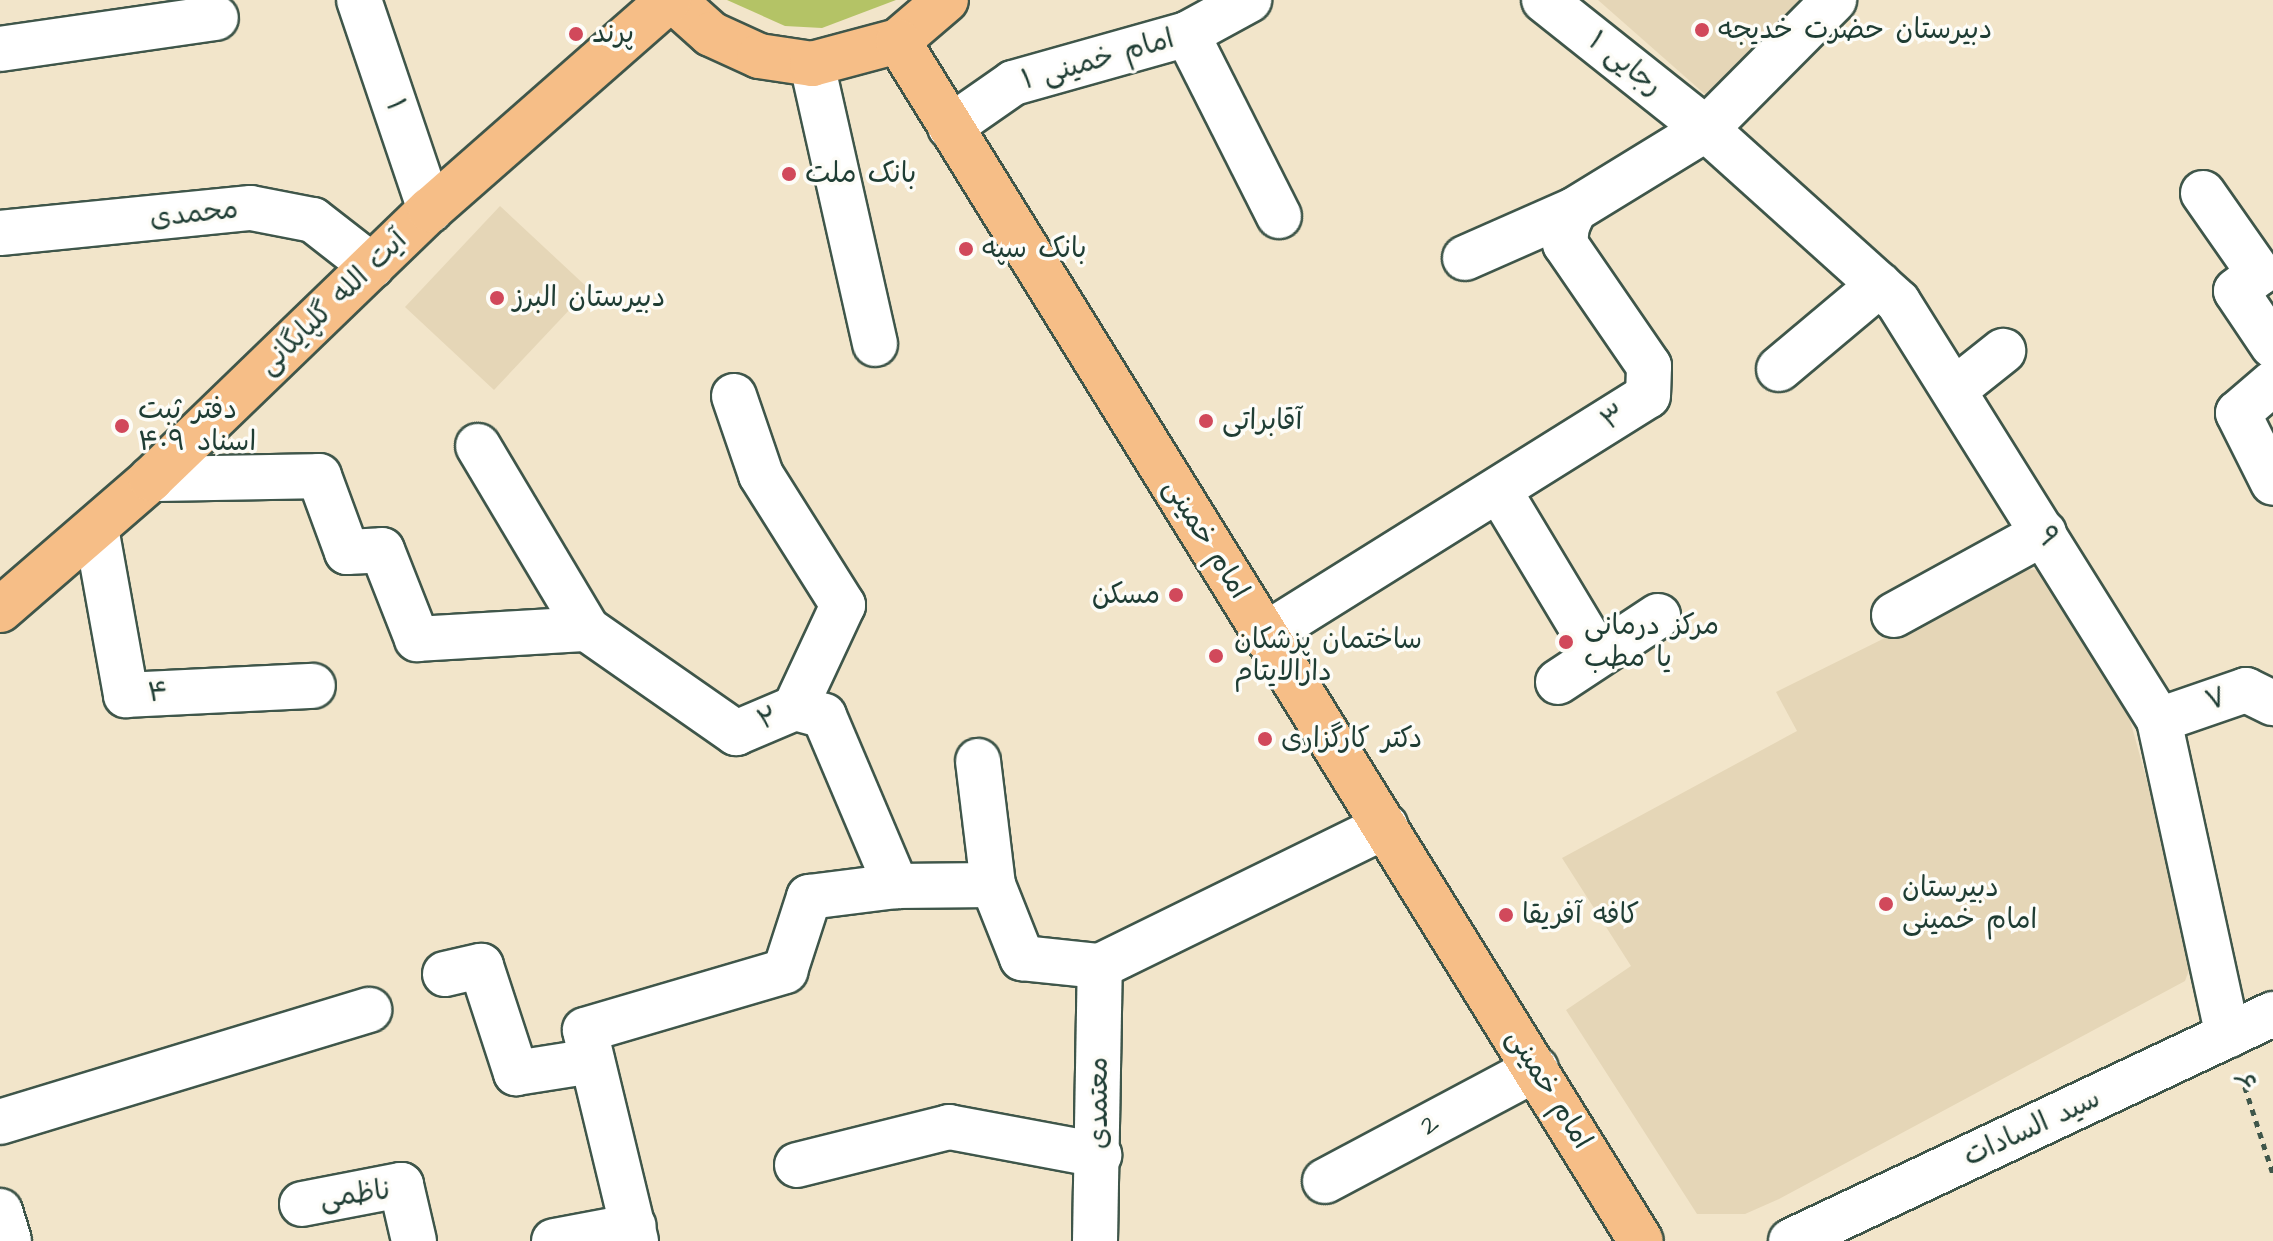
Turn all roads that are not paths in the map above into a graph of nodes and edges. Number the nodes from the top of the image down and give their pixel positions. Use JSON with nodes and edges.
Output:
{"nodes":[{"id":1,"x":359,"y":0,"type":"edge"},
{"id":2,"x":671,"y":0,"type":"edge"},
{"id":3,"x":946,"y":0,"type":"edge"},
{"id":4,"x":1249,"y":0,"type":"edge"},
{"id":5,"x":1544,"y":0,"type":"edge"},
{"id":6,"x":1834,"y":0,"type":"edge"},
{"id":7,"x":216,"y":18,"type":"dead end"},
{"id":8,"x":1187,"y":34,"type":"junction"},
{"id":9,"x":898,"y":41,"type":"junction"},
{"id":10,"x":0,"y":49,"type":"edge"},
{"id":11,"x":812,"y":64,"type":"junction"},
{"id":12,"x":950,"y":127,"type":"junction"},
{"id":13,"x":1706,"y":129,"type":"junction"},
{"id":14,"x":2203,"y":193,"type":"dead end"},
{"id":15,"x":430,"y":210,"type":"junction"},
{"id":16,"x":1574,"y":210,"type":"junction"},
{"id":17,"x":1279,"y":216,"type":"dead end"},
{"id":18,"x":0,"y":233,"type":"edge"},
{"id":19,"x":1465,"y":258,"type":"dead end"},
{"id":20,"x":372,"y":266,"type":"junction"},
{"id":21,"x":1879,"y":285,"type":"junction"},
{"id":22,"x":875,"y":344,"type":"dead end"},
{"id":23,"x":2273,"y":346,"type":"edge"},
{"id":24,"x":2003,"y":351,"type":"dead end"},
{"id":25,"x":1779,"y":369,"type":"dead end"},
{"id":26,"x":2273,"y":383,"type":"edge"},
{"id":27,"x":1954,"y":390,"type":"junction"},
{"id":28,"x":734,"y":396,"type":"dead end"},
{"id":29,"x":478,"y":446,"type":"dead end"},
{"id":30,"x":151,"y":479,"type":"junction"},
{"id":31,"x":2273,"y":483,"type":"edge"},
{"id":32,"x":1500,"y":492,"type":"junction"},
{"id":33,"x":96,"y":528,"type":"junction"},
{"id":34,"x":2044,"y":533,"type":"junction"},
{"id":35,"x":0,"y":610,"type":"edge"},
{"id":36,"x":1894,"y":615,"type":"dead end"},
{"id":37,"x":1658,"y":616,"type":"dead end"},
{"id":38,"x":587,"y":629,"type":"junction"},
{"id":39,"x":1265,"y":635,"type":"junction"},
{"id":40,"x":1598,"y":655,"type":"junction"},
{"id":41,"x":1558,"y":682,"type":"dead end"},
{"id":42,"x":313,"y":686,"type":"dead end"},
{"id":43,"x":2264,"y":691,"type":"edge"},
{"id":44,"x":795,"y":708,"type":"junction"},
{"id":45,"x":2159,"y":720,"type":"junction"},
{"id":46,"x":978,"y":761,"type":"dead end"},
{"id":47,"x":1386,"y":826,"type":"junction"},
{"id":48,"x":993,"y":885,"type":"junction"},
{"id":49,"x":896,"y":886,"type":"junction"},
{"id":50,"x":1100,"y":966,"type":"junction"},
{"id":51,"x":445,"y":974,"type":"dead end"},
{"id":52,"x":369,"y":1010,"type":"dead end"},
{"id":53,"x":2273,"y":1014,"type":"edge"},
{"id":54,"x":2228,"y":1036,"type":"junction"},
{"id":55,"x":592,"y":1061,"type":"junction"},
{"id":56,"x":1536,"y":1069,"type":"junction"},
{"id":57,"x":0,"y":1122,"type":"edge"},
{"id":58,"x":1099,"y":1155,"type":"junction"},
{"id":59,"x":797,"y":1165,"type":"dead end"},
{"id":60,"x":1325,"y":1181,"type":"dead end"},
{"id":61,"x":302,"y":1204,"type":"dead end"},
{"id":62,"x":0,"y":1211,"type":"edge"},
{"id":63,"x":635,"y":1234,"type":"edge"},
{"id":64,"x":9,"y":1241,"type":"edge"},
{"id":65,"x":414,"y":1241,"type":"edge"},
{"id":66,"x":554,"y":1241,"type":"edge"},
{"id":67,"x":1095,"y":1241,"type":"edge"},
{"id":68,"x":1641,"y":1241,"type":"edge"},
{"id":69,"x":1791,"y":1241,"type":"edge"}],
"edges":[{"from":1,"to":15,"type":"street","name":"۱"},
{"from":2,"to":11,"type":"main road"},
{"from":2,"to":15,"type":"main road","name":"آیت الله گلپایگانی"},
{"from":3,"to":9,"type":"main road"},
{"from":4,"to":8,"type":"street","name":"امام خمینی ۱"},
{"from":5,"to":13,"type":"street","name":"رجایی ۱"},
{"from":6,"to":13,"type":"street"},
{"from":7,"to":10,"type":"street"},
{"from":8,"to":12,"type":"street","name":"امام خمینی ۱"},
{"from":8,"to":17,"type":"street"},
{"from":9,"to":11,"type":"main road"},
{"from":9,"to":12,"type":"main road","name":"امام خمینی"},
{"from":11,"to":22,"type":"street"},
{"from":12,"to":39,"type":"main road","name":"امام خمینی"},
{"from":13,"to":16,"type":"street"},
{"from":13,"to":21,"type":"street","name":"۹"},
{"from":14,"to":23,"type":"street"},
{"from":15,"to":20,"type":"main road","name":"آیت الله گلپایگانی"},
{"from":16,"to":19,"type":"street"},
{"from":16,"to":32,"type":"street","name":"۳"},
{"from":18,"to":20,"type":"street","name":"محمدی"},
{"from":20,"to":30,"type":"main road","name":"آیت الله گلپایگانی"},
{"from":21,"to":25,"type":"street"},
{"from":21,"to":27,"type":"street","name":"۹"},
{"from":24,"to":27,"type":"street"},
{"from":26,"to":31,"type":"street"},
{"from":27,"to":34,"type":"street","name":"۹"},
{"from":28,"to":44,"type":"street"},
{"from":29,"to":38,"type":"street"},
{"from":30,"to":33,"type":"main road","name":"آیت الله گلپایگانی"},
{"from":30,"to":38,"type":"street"},
{"from":32,"to":39,"type":"street","name":"۳"},
{"from":32,"to":40,"type":"street"},
{"from":33,"to":35,"type":"main road","name":"آیت الله گلپایگانی"},
{"from":33,"to":42,"type":"street","name":"۴"},
{"from":34,"to":36,"type":"street"},
{"from":34,"to":45,"type":"street","name":"۹"},
{"from":37,"to":40,"type":"street"},
{"from":38,"to":44,"type":"street","name":"۲"},
{"from":39,"to":47,"type":"main road","name":"امام خمینی"},
{"from":40,"to":41,"type":"street"},
{"from":43,"to":45,"type":"street","name":"۷"},
{"from":44,"to":49,"type":"street","name":"۲"},
{"from":45,"to":54,"type":"street","name":"۹"},
{"from":46,"to":48,"type":"street"},
{"from":47,"to":50,"type":"street"},
{"from":47,"to":56,"type":"main road","name":"امام خمینی"},
{"from":48,"to":49,"type":"street"},
{"from":48,"to":50,"type":"street"},
{"from":49,"to":55,"type":"street"},
{"from":50,"to":58,"type":"street","name":"معتمدی"},
{"from":51,"to":55,"type":"street"},
{"from":52,"to":57,"type":"street"},
{"from":53,"to":54,"type":"street","name":"سید السادات"},
{"from":54,"to":69,"type":"street","name":"سید السادات"},
{"from":55,"to":63,"type":"street"},
{"from":56,"to":60,"type":"street","name":"2"},
{"from":56,"to":68,"type":"main road","name":"امام خمینی"},
{"from":58,"to":59,"type":"street"},
{"from":58,"to":67,"type":"street","name":"معتمدی"},
{"from":61,"to":65,"type":"street","name":"ناظمی"},
{"from":62,"to":64,"type":"street"},
{"from":63,"to":66,"type":"street"}]}
